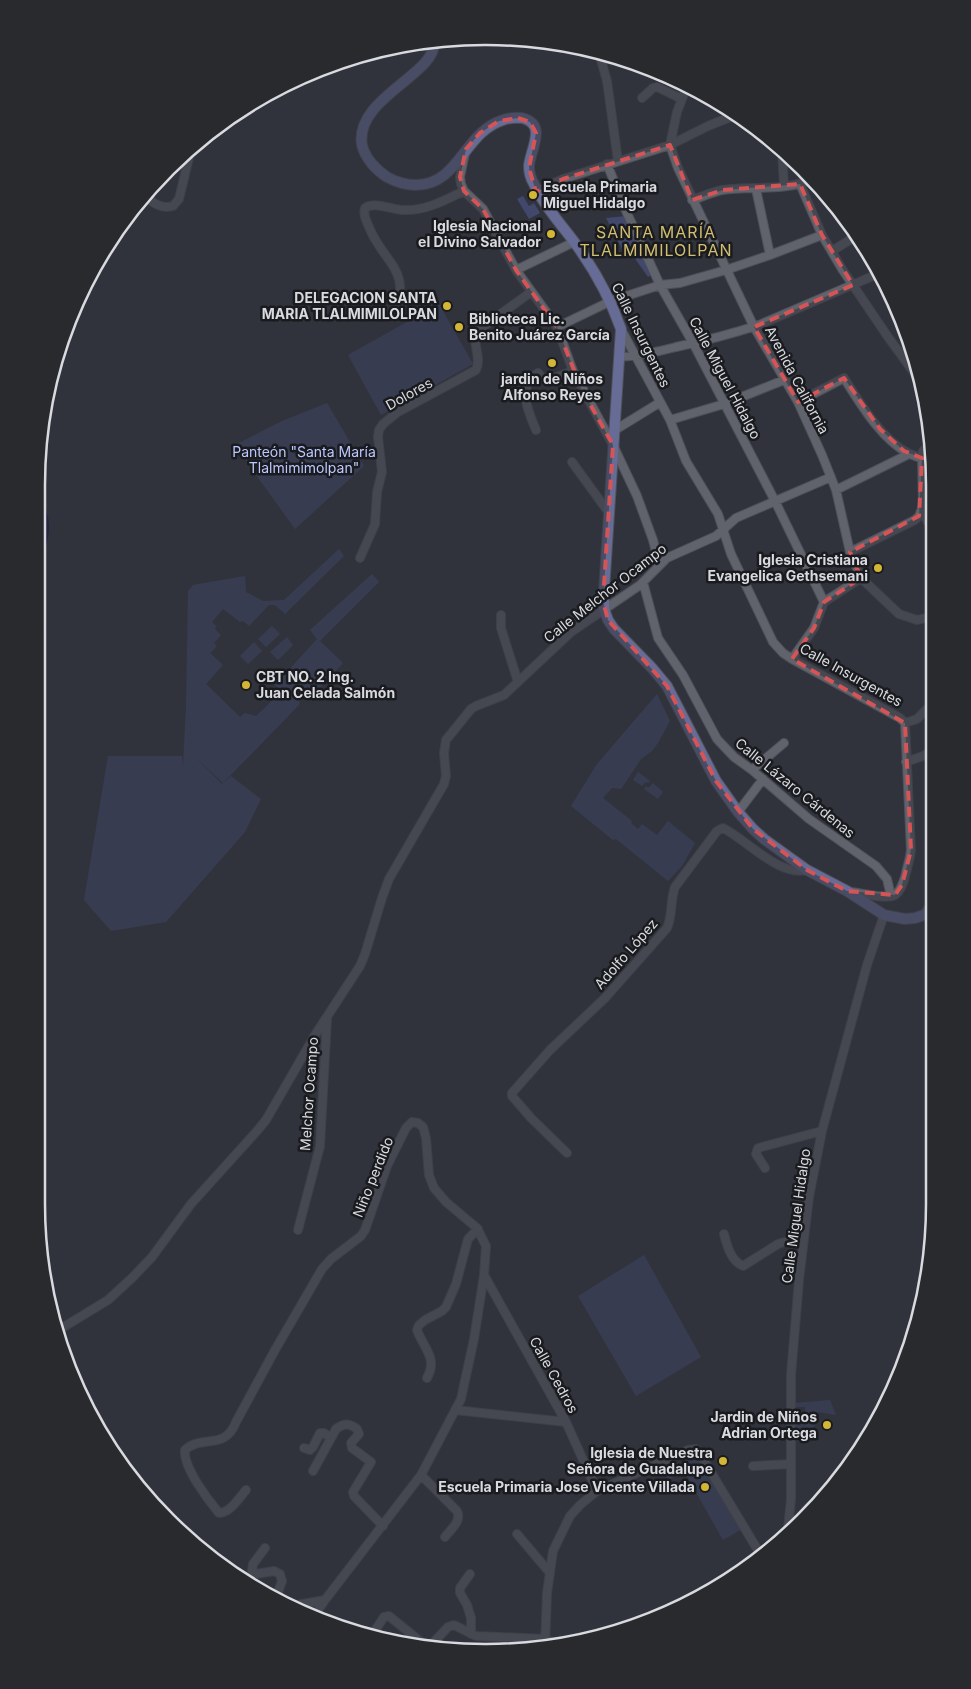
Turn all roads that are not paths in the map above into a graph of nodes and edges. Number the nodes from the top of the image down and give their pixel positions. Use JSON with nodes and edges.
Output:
{"nodes":[{"id":1,"x":433,"y":48,"type":"edge"},
{"id":2,"x":601,"y":60,"type":"edge"},
{"id":3,"x":685,"y":92,"type":"edge"},
{"id":4,"x":642,"y":98,"type":"dead end"},
{"id":5,"x":682,"y":99,"type":"junction"},
{"id":6,"x":728,"y":118,"type":"edge"},
{"id":7,"x":670,"y":145,"type":"junction"},
{"id":8,"x":466,"y":149,"type":"junction"},
{"id":9,"x":188,"y":160,"type":"edge"},
{"id":10,"x":783,"y":160,"type":"edge"},
{"id":11,"x":618,"y":161,"type":"junction"},
{"id":12,"x":608,"y":164,"type":"junction"},
{"id":13,"x":805,"y":182,"type":"edge"},
{"id":14,"x":800,"y":184,"type":"junction"},
{"id":15,"x":784,"y":186,"type":"junction"},
{"id":16,"x":756,"y":189,"type":"junction"},
{"id":17,"x":464,"y":191,"type":"junction"},
{"id":18,"x":537,"y":191,"type":"junction"},
{"id":19,"x":150,"y":199,"type":"edge"},
{"id":20,"x":692,"y":200,"type":"junction"},
{"id":21,"x":822,"y":235,"type":"junction"},
{"id":22,"x":851,"y":239,"type":"edge"},
{"id":23,"x":574,"y":242,"type":"junction"},
{"id":24,"x":832,"y":251,"type":"junction"},
{"id":25,"x":770,"y":255,"type":"junction"},
{"id":26,"x":516,"y":270,"type":"junction"},
{"id":27,"x":726,"y":270,"type":"junction"},
{"id":28,"x":873,"y":276,"type":"edge"},
{"id":29,"x":660,"y":285,"type":"junction"},
{"id":30,"x":853,"y":285,"type":"junction"},
{"id":31,"x":531,"y":292,"type":"junction"},
{"id":32,"x":611,"y":301,"type":"junction"},
{"id":33,"x":393,"y":315,"type":"dead end"},
{"id":34,"x":557,"y":327,"type":"junction"},
{"id":35,"x":754,"y":327,"type":"junction"},
{"id":36,"x":621,"y":329,"type":"junction"},
{"id":37,"x":693,"y":344,"type":"junction"},
{"id":38,"x":619,"y":357,"type":"junction"},
{"id":39,"x":635,"y":357,"type":"junction"},
{"id":40,"x":910,"y":367,"type":"edge"},
{"id":41,"x":573,"y":371,"type":"junction"},
{"id":42,"x":784,"y":380,"type":"junction"},
{"id":43,"x":798,"y":402,"type":"junction"},
{"id":44,"x":660,"y":403,"type":"junction"},
{"id":45,"x":724,"y":404,"type":"junction"},
{"id":46,"x":670,"y":420,"type":"junction"},
{"id":47,"x":536,"y":430,"type":"dead end"},
{"id":48,"x":615,"y":430,"type":"junction"},
{"id":49,"x":613,"y":445,"type":"junction"},
{"id":50,"x":924,"y":451,"type":"edge"},
{"id":51,"x":909,"y":454,"type":"junction"},
{"id":52,"x":922,"y":458,"type":"junction"},
{"id":53,"x":925,"y":459,"type":"edge"},
{"id":54,"x":572,"y":462,"type":"dead end"},
{"id":55,"x":831,"y":476,"type":"junction"},
{"id":56,"x":836,"y":490,"type":"junction"},
{"id":57,"x":775,"y":501,"type":"junction"},
{"id":58,"x":922,"y":510,"type":"junction"},
{"id":59,"x":609,"y":513,"type":"junction"},
{"id":60,"x":926,"y":518,"type":"edge"},
{"id":61,"x":723,"y":529,"type":"junction"},
{"id":62,"x":850,"y":552,"type":"junction"},
{"id":63,"x":360,"y":558,"type":"dead end"},
{"id":64,"x":659,"y":564,"type":"junction"},
{"id":65,"x":860,"y":578,"type":"junction"},
{"id":66,"x":644,"y":582,"type":"junction"},
{"id":67,"x":824,"y":602,"type":"junction"},
{"id":68,"x":604,"y":609,"type":"junction"},
{"id":69,"x":501,"y":615,"type":"dead end"},
{"id":70,"x":926,"y":618,"type":"edge"},
{"id":71,"x":792,"y":659,"type":"junction"},
{"id":72,"x":518,"y":682,"type":"junction"},
{"id":73,"x":926,"y":710,"type":"edge"},
{"id":74,"x":905,"y":723,"type":"junction"},
{"id":75,"x":784,"y":743,"type":"dead end"},
{"id":76,"x":926,"y":754,"type":"edge"},
{"id":77,"x":906,"y":762,"type":"junction"},
{"id":78,"x":752,"y":770,"type":"junction"},
{"id":79,"x":763,"y":780,"type":"junction"},
{"id":80,"x":738,"y":812,"type":"junction"},
{"id":81,"x":808,"y":870,"type":"junction"},
{"id":82,"x":847,"y":891,"type":"junction"},
{"id":83,"x":891,"y":896,"type":"junction"},
{"id":84,"x":926,"y":912,"type":"edge"},
{"id":85,"x":926,"y":914,"type":"edge"},
{"id":86,"x":884,"y":915,"type":"junction"},
{"id":87,"x":923,"y":916,"type":"junction"},
{"id":88,"x":327,"y":1017,"type":"junction"},
{"id":89,"x":822,"y":1131,"type":"junction"},
{"id":90,"x":567,"y":1153,"type":"dead end"},
{"id":91,"x":764,"y":1168,"type":"dead end"},
{"id":92,"x":478,"y":1229,"type":"junction"},
{"id":93,"x":298,"y":1230,"type":"dead end"},
{"id":94,"x":724,"y":1234,"type":"dead end"},
{"id":95,"x":804,"y":1236,"type":"junction"},
{"id":96,"x":484,"y":1275,"type":"junction"},
{"id":97,"x":63,"y":1327,"type":"edge"},
{"id":98,"x":428,"y":1378,"type":"dead end"},
{"id":99,"x":455,"y":1410,"type":"junction"},
{"id":100,"x":566,"y":1422,"type":"junction"},
{"id":101,"x":331,"y":1438,"type":"junction"},
{"id":102,"x":304,"y":1448,"type":"dead end"},
{"id":103,"x":791,"y":1464,"type":"junction"},
{"id":104,"x":753,"y":1466,"type":"dead end"},
{"id":105,"x":313,"y":1471,"type":"dead end"},
{"id":106,"x":421,"y":1475,"type":"junction"},
{"id":107,"x":246,"y":1490,"type":"dead end"},
{"id":108,"x":597,"y":1491,"type":"junction"},
{"id":109,"x":788,"y":1523,"type":"edge"},
{"id":110,"x":383,"y":1526,"type":"junction"},
{"id":111,"x":517,"y":1534,"type":"dead end"},
{"id":112,"x":445,"y":1536,"type":"dead end"},
{"id":113,"x":265,"y":1548,"type":"dead end"},
{"id":114,"x":758,"y":1550,"type":"edge"},
{"id":115,"x":550,"y":1573,"type":"junction"},
{"id":116,"x":470,"y":1574,"type":"dead end"},
{"id":117,"x":278,"y":1592,"type":"edge"},
{"id":118,"x":325,"y":1600,"type":"junction"},
{"id":119,"x":303,"y":1604,"type":"edge"},
{"id":120,"x":318,"y":1610,"type":"edge"},
{"id":121,"x":375,"y":1630,"type":"edge"},
{"id":122,"x":471,"y":1634,"type":"junction"},
{"id":123,"x":417,"y":1638,"type":"edge"},
{"id":124,"x":546,"y":1640,"type":"edge"},
{"id":125,"x":435,"y":1641,"type":"edge"},
{"id":126,"x":530,"y":1641,"type":"edge"}],
"edges":[{"from":1,"to":8,"type":"main road"},
{"from":2,"to":11,"type":"street"},
{"from":3,"to":5,"type":"street"},
{"from":4,"to":5,"type":"street"},
{"from":5,"to":7,"type":"street"},
{"from":6,"to":7,"type":"street"},
{"from":7,"to":11,"type":"street"},
{"from":7,"to":20,"type":"street","name":"Avenida California"},
{"from":8,"to":17,"type":"street"},
{"from":8,"to":18,"type":"main road","name":"Calle Insurgentes"},
{"from":9,"to":19,"type":"street"},
{"from":10,"to":15,"type":"street"},
{"from":11,"to":12,"type":"street"},
{"from":12,"to":18,"type":"street"},
{"from":12,"to":29,"type":"street","name":"Calle Miguel Hidalgo"},
{"from":13,"to":14,"type":"street"},
{"from":14,"to":15,"type":"street"},
{"from":14,"to":21,"type":"street"},
{"from":15,"to":16,"type":"street"},
{"from":16,"to":20,"type":"street"},
{"from":16,"to":25,"type":"street"},
{"from":17,"to":26,"type":"street"},
{"from":17,"to":33,"type":"street"},
{"from":18,"to":23,"type":"main road","name":"Calle Insurgentes"},
{"from":20,"to":27,"type":"street","name":"Avenida California"},
{"from":21,"to":24,"type":"street"},
{"from":21,"to":25,"type":"street"},
{"from":22,"to":24,"type":"street"},
{"from":23,"to":26,"type":"street"},
{"from":23,"to":32,"type":"main road","name":"Calle Insurgentes"},
{"from":24,"to":30,"type":"street"},
{"from":25,"to":27,"type":"street"},
{"from":26,"to":31,"type":"street"},
{"from":27,"to":29,"type":"street"},
{"from":27,"to":35,"type":"street","name":"Avenida California"},
{"from":28,"to":30,"type":"street"},
{"from":29,"to":32,"type":"street"},
{"from":29,"to":37,"type":"street","name":"Calle Miguel Hidalgo"},
{"from":30,"to":35,"type":"street"},
{"from":30,"to":40,"type":"street"},
{"from":31,"to":34,"type":"street"},
{"from":31,"to":63,"type":"street","name":"Dolores"},
{"from":32,"to":34,"type":"street"},
{"from":32,"to":36,"type":"main road","name":"Calle Insurgentes"},
{"from":34,"to":41,"type":"street"},
{"from":35,"to":37,"type":"street"},
{"from":35,"to":42,"type":"street","name":"Avenida California"},
{"from":36,"to":38,"type":"main road"},
{"from":36,"to":39,"type":"street","name":"Calle Insurgentes"},
{"from":37,"to":39,"type":"street"},
{"from":37,"to":45,"type":"street","name":"Calle Miguel Hidalgo"},
{"from":38,"to":39,"type":"street"},
{"from":38,"to":48,"type":"main road"},
{"from":39,"to":44,"type":"street","name":"Calle Insurgentes"},
{"from":41,"to":47,"type":"street"},
{"from":41,"to":49,"type":"street"},
{"from":42,"to":43,"type":"street","name":"Avenida California"},
{"from":42,"to":45,"type":"street"},
{"from":43,"to":51,"type":"street"},
{"from":43,"to":55,"type":"street","name":"Avenida California"},
{"from":44,"to":46,"type":"street","name":"Calle Insurgentes"},
{"from":44,"to":48,"type":"street"},
{"from":45,"to":46,"type":"street"},
{"from":45,"to":57,"type":"street","name":"Calle Miguel Hidalgo"},
{"from":46,"to":61,"type":"street","name":"Calle Insurgentes"},
{"from":48,"to":49,"type":"main road"},
{"from":49,"to":59,"type":"main road"},
{"from":49,"to":64,"type":"street"},
{"from":50,"to":52,"type":"street"},
{"from":51,"to":52,"type":"street"},
{"from":51,"to":56,"type":"street"},
{"from":52,"to":53,"type":"street"},
{"from":52,"to":58,"type":"street"},
{"from":54,"to":59,"type":"street"},
{"from":55,"to":56,"type":"street","name":"Avenida California"},
{"from":55,"to":57,"type":"street","name":"Calle Melchor Ocampo"},
{"from":56,"to":62,"type":"street","name":"Avenida California"},
{"from":57,"to":61,"type":"street","name":"Calle Melchor Ocampo"},
{"from":57,"to":67,"type":"street","name":"Calle Miguel Hidalgo"},
{"from":58,"to":60,"type":"street"},
{"from":58,"to":62,"type":"street"},
{"from":59,"to":68,"type":"main road"},
{"from":61,"to":64,"type":"street","name":"Calle Melchor Ocampo"},
{"from":61,"to":71,"type":"street","name":"Calle Insurgentes"},
{"from":62,"to":65,"type":"street","name":"Avenida California"},
{"from":64,"to":66,"type":"street","name":"Calle Melchor Ocampo"},
{"from":65,"to":67,"type":"street"},
{"from":65,"to":70,"type":"street","name":"Avenida California"},
{"from":66,"to":68,"type":"street","name":"Calle Melchor Ocampo"},
{"from":66,"to":78,"type":"street","name":"Calle Lázaro Cárdenas"},
{"from":67,"to":71,"type":"street"},
{"from":68,"to":72,"type":"street","name":"Calle Melchor Ocampo"},
{"from":68,"to":80,"type":"main road"},
{"from":69,"to":72,"type":"street"},
{"from":71,"to":74,"type":"street","name":"Calle Insurgentes"},
{"from":72,"to":88,"type":"street","name":"Calle Melchor Ocampo"},
{"from":73,"to":74,"type":"street"},
{"from":74,"to":77,"type":"street","name":"Calle Insurgentes"},
{"from":75,"to":78,"type":"street"},
{"from":76,"to":77,"type":"street"},
{"from":77,"to":83,"type":"street","name":"Calle Insurgentes"},
{"from":78,"to":79,"type":"street","name":"Calle Lázaro Cárdenas"},
{"from":79,"to":80,"type":"street"},
{"from":79,"to":83,"type":"street","name":"Calle Lázaro Cárdenas"},
{"from":80,"to":81,"type":"main road"},
{"from":81,"to":82,"type":"main road"},
{"from":81,"to":90,"type":"street","name":"Adolfo López"},
{"from":82,"to":83,"type":"street"},
{"from":82,"to":86,"type":"main road"},
{"from":84,"to":87,"type":"street"},
{"from":85,"to":87,"type":"main road"},
{"from":86,"to":87,"type":"main road"},
{"from":86,"to":89,"type":"street","name":"Calle Miguel Hidalgo"},
{"from":88,"to":93,"type":"street","name":"Melchor Ocampo"},
{"from":88,"to":97,"type":"street","name":"Calle Melchor Ocampo"},
{"from":89,"to":91,"type":"street"},
{"from":89,"to":95,"type":"street","name":"Calle Miguel Hidalgo"},
{"from":92,"to":96,"type":"street","name":"Niño perdido"},
{"from":92,"to":98,"type":"street"},
{"from":92,"to":107,"type":"street","name":"Niño perdido"},
{"from":94,"to":95,"type":"street"},
{"from":95,"to":103,"type":"street","name":"Calle Miguel Hidalgo"},
{"from":96,"to":99,"type":"street"},
{"from":96,"to":100,"type":"street","name":"Calle Cedros"},
{"from":99,"to":100,"type":"street"},
{"from":99,"to":106,"type":"street"},
{"from":100,"to":108,"type":"street","name":"Calle Cedros"},
{"from":101,"to":102,"type":"street"},
{"from":101,"to":105,"type":"street"},
{"from":101,"to":110,"type":"street"},
{"from":103,"to":104,"type":"street"},
{"from":103,"to":109,"type":"street","name":"Calle Miguel Hidalgo"},
{"from":106,"to":110,"type":"street"},
{"from":106,"to":112,"type":"street"},
{"from":108,"to":114,"type":"street"},
{"from":108,"to":115,"type":"street"},
{"from":110,"to":118,"type":"street"},
{"from":111,"to":115,"type":"street"},
{"from":113,"to":117,"type":"street"},
{"from":115,"to":124,"type":"street"},
{"from":116,"to":122,"type":"street"},
{"from":118,"to":119,"type":"street"},
{"from":118,"to":120,"type":"street"},
{"from":121,"to":123,"type":"street"},
{"from":122,"to":125,"type":"street"},
{"from":122,"to":126,"type":"street"}]}
